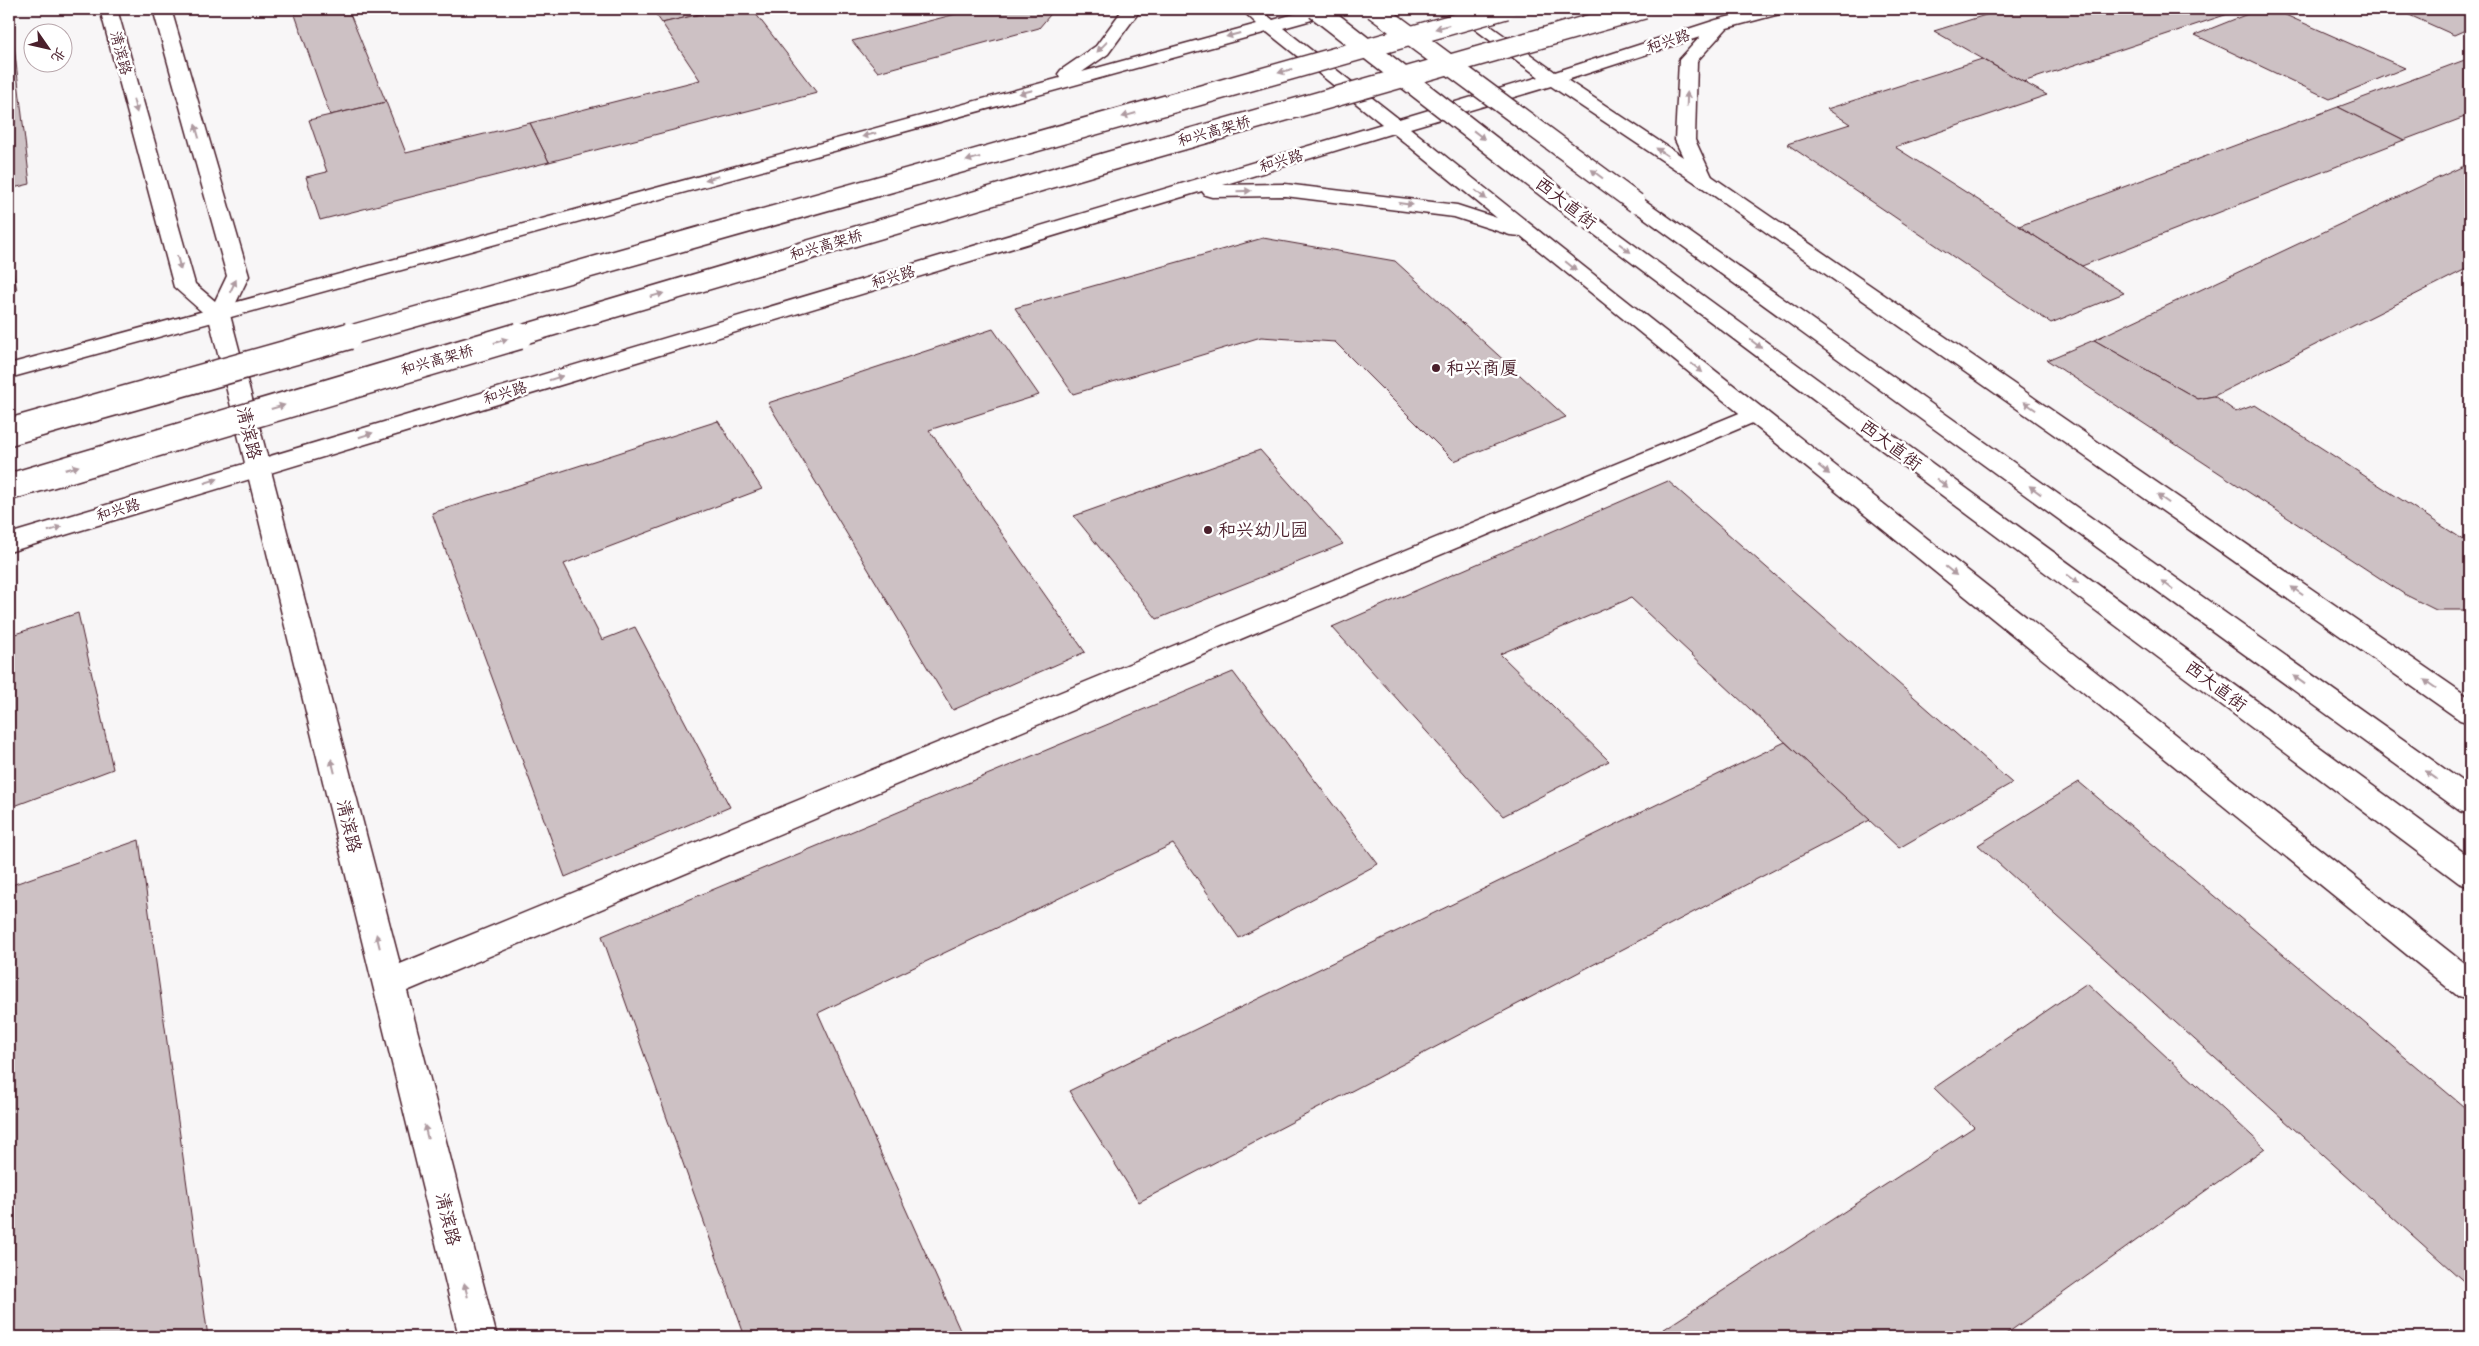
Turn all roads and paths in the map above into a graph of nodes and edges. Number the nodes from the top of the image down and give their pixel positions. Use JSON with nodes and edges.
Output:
{"nodes":[{"id":1,"x":108,"y":9,"type":"edge"},
{"id":2,"x":162,"y":9,"type":"edge"},
{"id":3,"x":1132,"y":9,"type":"edge"},
{"id":4,"x":1249,"y":9,"type":"edge"},
{"id":5,"x":1316,"y":9,"type":"edge"},
{"id":6,"x":1331,"y":9,"type":"edge"},
{"id":7,"x":1374,"y":9,"type":"edge"},
{"id":8,"x":1456,"y":9,"type":"edge"},
{"id":9,"x":1506,"y":9,"type":"edge"},
{"id":10,"x":1644,"y":9,"type":"edge"},
{"id":11,"x":1777,"y":9,"type":"edge"},
{"id":12,"x":1722,"y":24,"type":"junction"},
{"id":13,"x":1271,"y":25,"type":"junction"},
{"id":14,"x":1553,"y":79,"type":"junction"},
{"id":15,"x":1049,"y":85,"type":"junction"},
{"id":16,"x":1397,"y":126,"type":"junction"},
{"id":17,"x":1703,"y":179,"type":"junction"},
{"id":18,"x":1178,"y":192,"type":"junction"},
{"id":19,"x":1533,"y":236,"type":"junction"},
{"id":20,"x":219,"y":315,"type":"junction"},
{"id":21,"x":9,"y":371,"type":"edge"},
{"id":22,"x":1754,"y":414,"type":"junction"},
{"id":23,"x":9,"y":432,"type":"edge"},
{"id":24,"x":258,"y":467,"type":"junction"},
{"id":25,"x":9,"y":487,"type":"edge"},
{"id":26,"x":9,"y":543,"type":"edge"},
{"id":27,"x":2470,"y":712,"type":"edge"},
{"id":28,"x":2470,"y":803,"type":"edge"},
{"id":29,"x":2470,"y":874,"type":"edge"},
{"id":30,"x":388,"y":984,"type":"junction"},
{"id":31,"x":2470,"y":987,"type":"edge"},
{"id":32,"x":478,"y":1337,"type":"edge"}],
"edges":[{"from":1,"to":20,"type":"main road","name":"清滨路","one_way":true},
{"from":20,"to":2,"type":"main road","one_way":true},
{"from":3,"to":15,"type":"main road","one_way":true},
{"from":4,"to":13,"type":"main road"},
{"from":5,"to":29,"type":"main road","name":"西大直街","one_way":true,"bridge":true},
{"from":6,"to":13,"type":"main road"},
{"from":28,"to":7,"type":"main road","one_way":true,"bridge":true},
{"from":8,"to":14,"type":"main road"},
{"from":9,"to":23,"type":"main road","one_way":true,"bridge":true},
{"from":25,"to":10,"type":"main road","name":"和兴高架桥","one_way":true,"bridge":true},
{"from":11,"to":12,"type":"main road","name":"和兴路"},
{"from":12,"to":14,"type":"main road","name":"和兴路"},
{"from":17,"to":12,"type":"main road","one_way":true},
{"from":13,"to":15,"type":"main road","one_way":true},
{"from":13,"to":16,"type":"main road"},
{"from":14,"to":16,"type":"main road","name":"和兴路"},
{"from":17,"to":14,"type":"main road","one_way":true},
{"from":15,"to":20,"type":"main road","one_way":true},
{"from":16,"to":18,"type":"main road","name":"和兴路"},
{"from":16,"to":19,"type":"main road","one_way":true},
{"from":27,"to":17,"type":"main road","one_way":true},
{"from":18,"to":19,"type":"main road","one_way":true},
{"from":24,"to":18,"type":"main road","name":"和兴路","one_way":true},
{"from":19,"to":22,"type":"main road","one_way":true},
{"from":20,"to":21,"type":"main road"},
{"from":20,"to":24,"type":"main road","name":"清滨路"},
{"from":22,"to":30,"type":"main road"},
{"from":22,"to":31,"type":"main road","one_way":true},
{"from":26,"to":24,"type":"main road","name":"和兴路","one_way":true},
{"from":30,"to":24,"type":"main road","name":"清滨路","one_way":true},
{"from":32,"to":30,"type":"main road","name":"清滨路","one_way":true}]}
